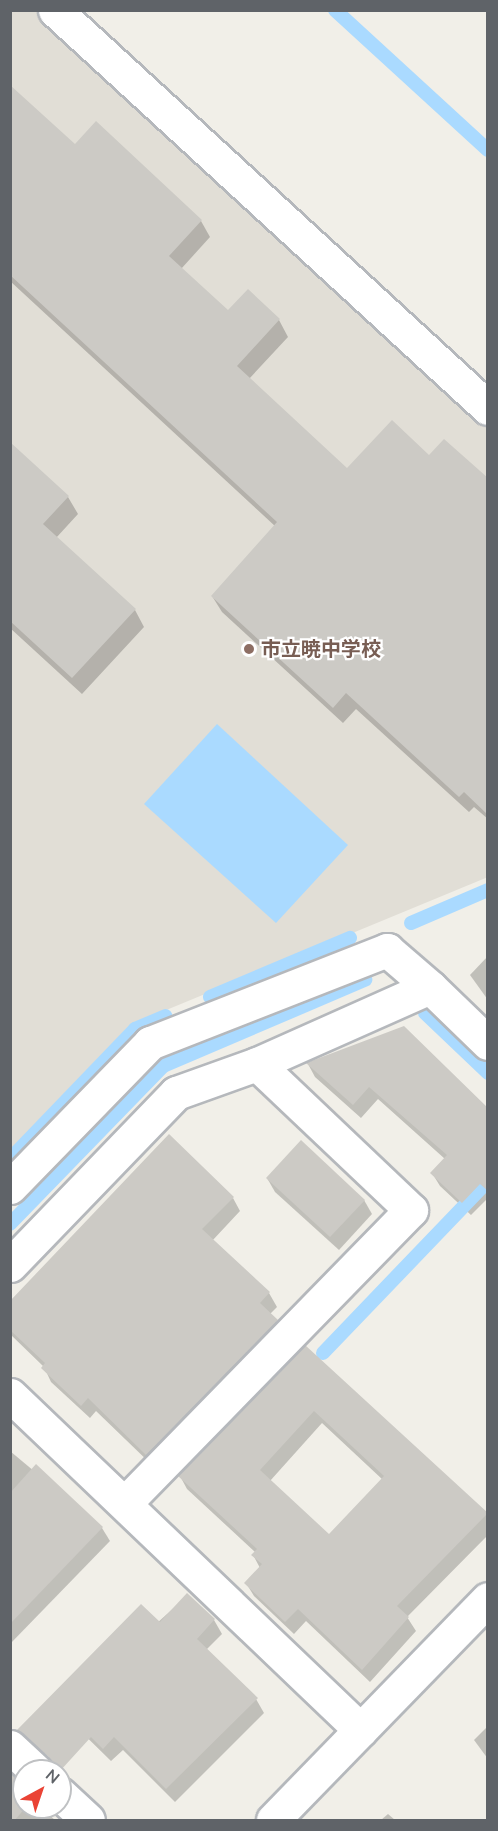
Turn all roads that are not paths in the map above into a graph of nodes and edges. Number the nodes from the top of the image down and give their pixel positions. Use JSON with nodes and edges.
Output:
{"nodes":[{"id":1,"x":55,"y":10,"type":"edge"},
{"id":2,"x":488,"y":408,"type":"edge"},
{"id":3,"x":430,"y":987,"type":"junction"},
{"id":4,"x":488,"y":1043,"type":"edge"},
{"id":5,"x":257,"y":1064,"type":"junction"},
{"id":6,"x":10,"y":1187,"type":"edge"},
{"id":7,"x":10,"y":1265,"type":"edge"},
{"id":8,"x":10,"y":1395,"type":"edge"},
{"id":9,"x":126,"y":1502,"type":"junction"},
{"id":10,"x":488,"y":1599,"type":"edge"},
{"id":11,"x":361,"y":1730,"type":"junction"},
{"id":12,"x":10,"y":1747,"type":"edge"},
{"id":13,"x":23,"y":1759,"type":"edge"},
{"id":14,"x":72,"y":1806,"type":"edge"},
{"id":15,"x":88,"y":1821,"type":"edge"},
{"id":16,"x":273,"y":1821,"type":"edge"}],
"edges":[{"from":1,"to":2,"type":"street"},
{"from":3,"to":4,"type":"street"},
{"from":3,"to":5,"type":"street"},
{"from":3,"to":6,"type":"street"},
{"from":5,"to":7,"type":"street"},
{"from":5,"to":9,"type":"street"},
{"from":8,"to":9,"type":"street"},
{"from":9,"to":11,"type":"street"},
{"from":10,"to":11,"type":"street"},
{"from":11,"to":16,"type":"street"},
{"from":12,"to":13,"type":"street"},
{"from":14,"to":15,"type":"street"}]}
